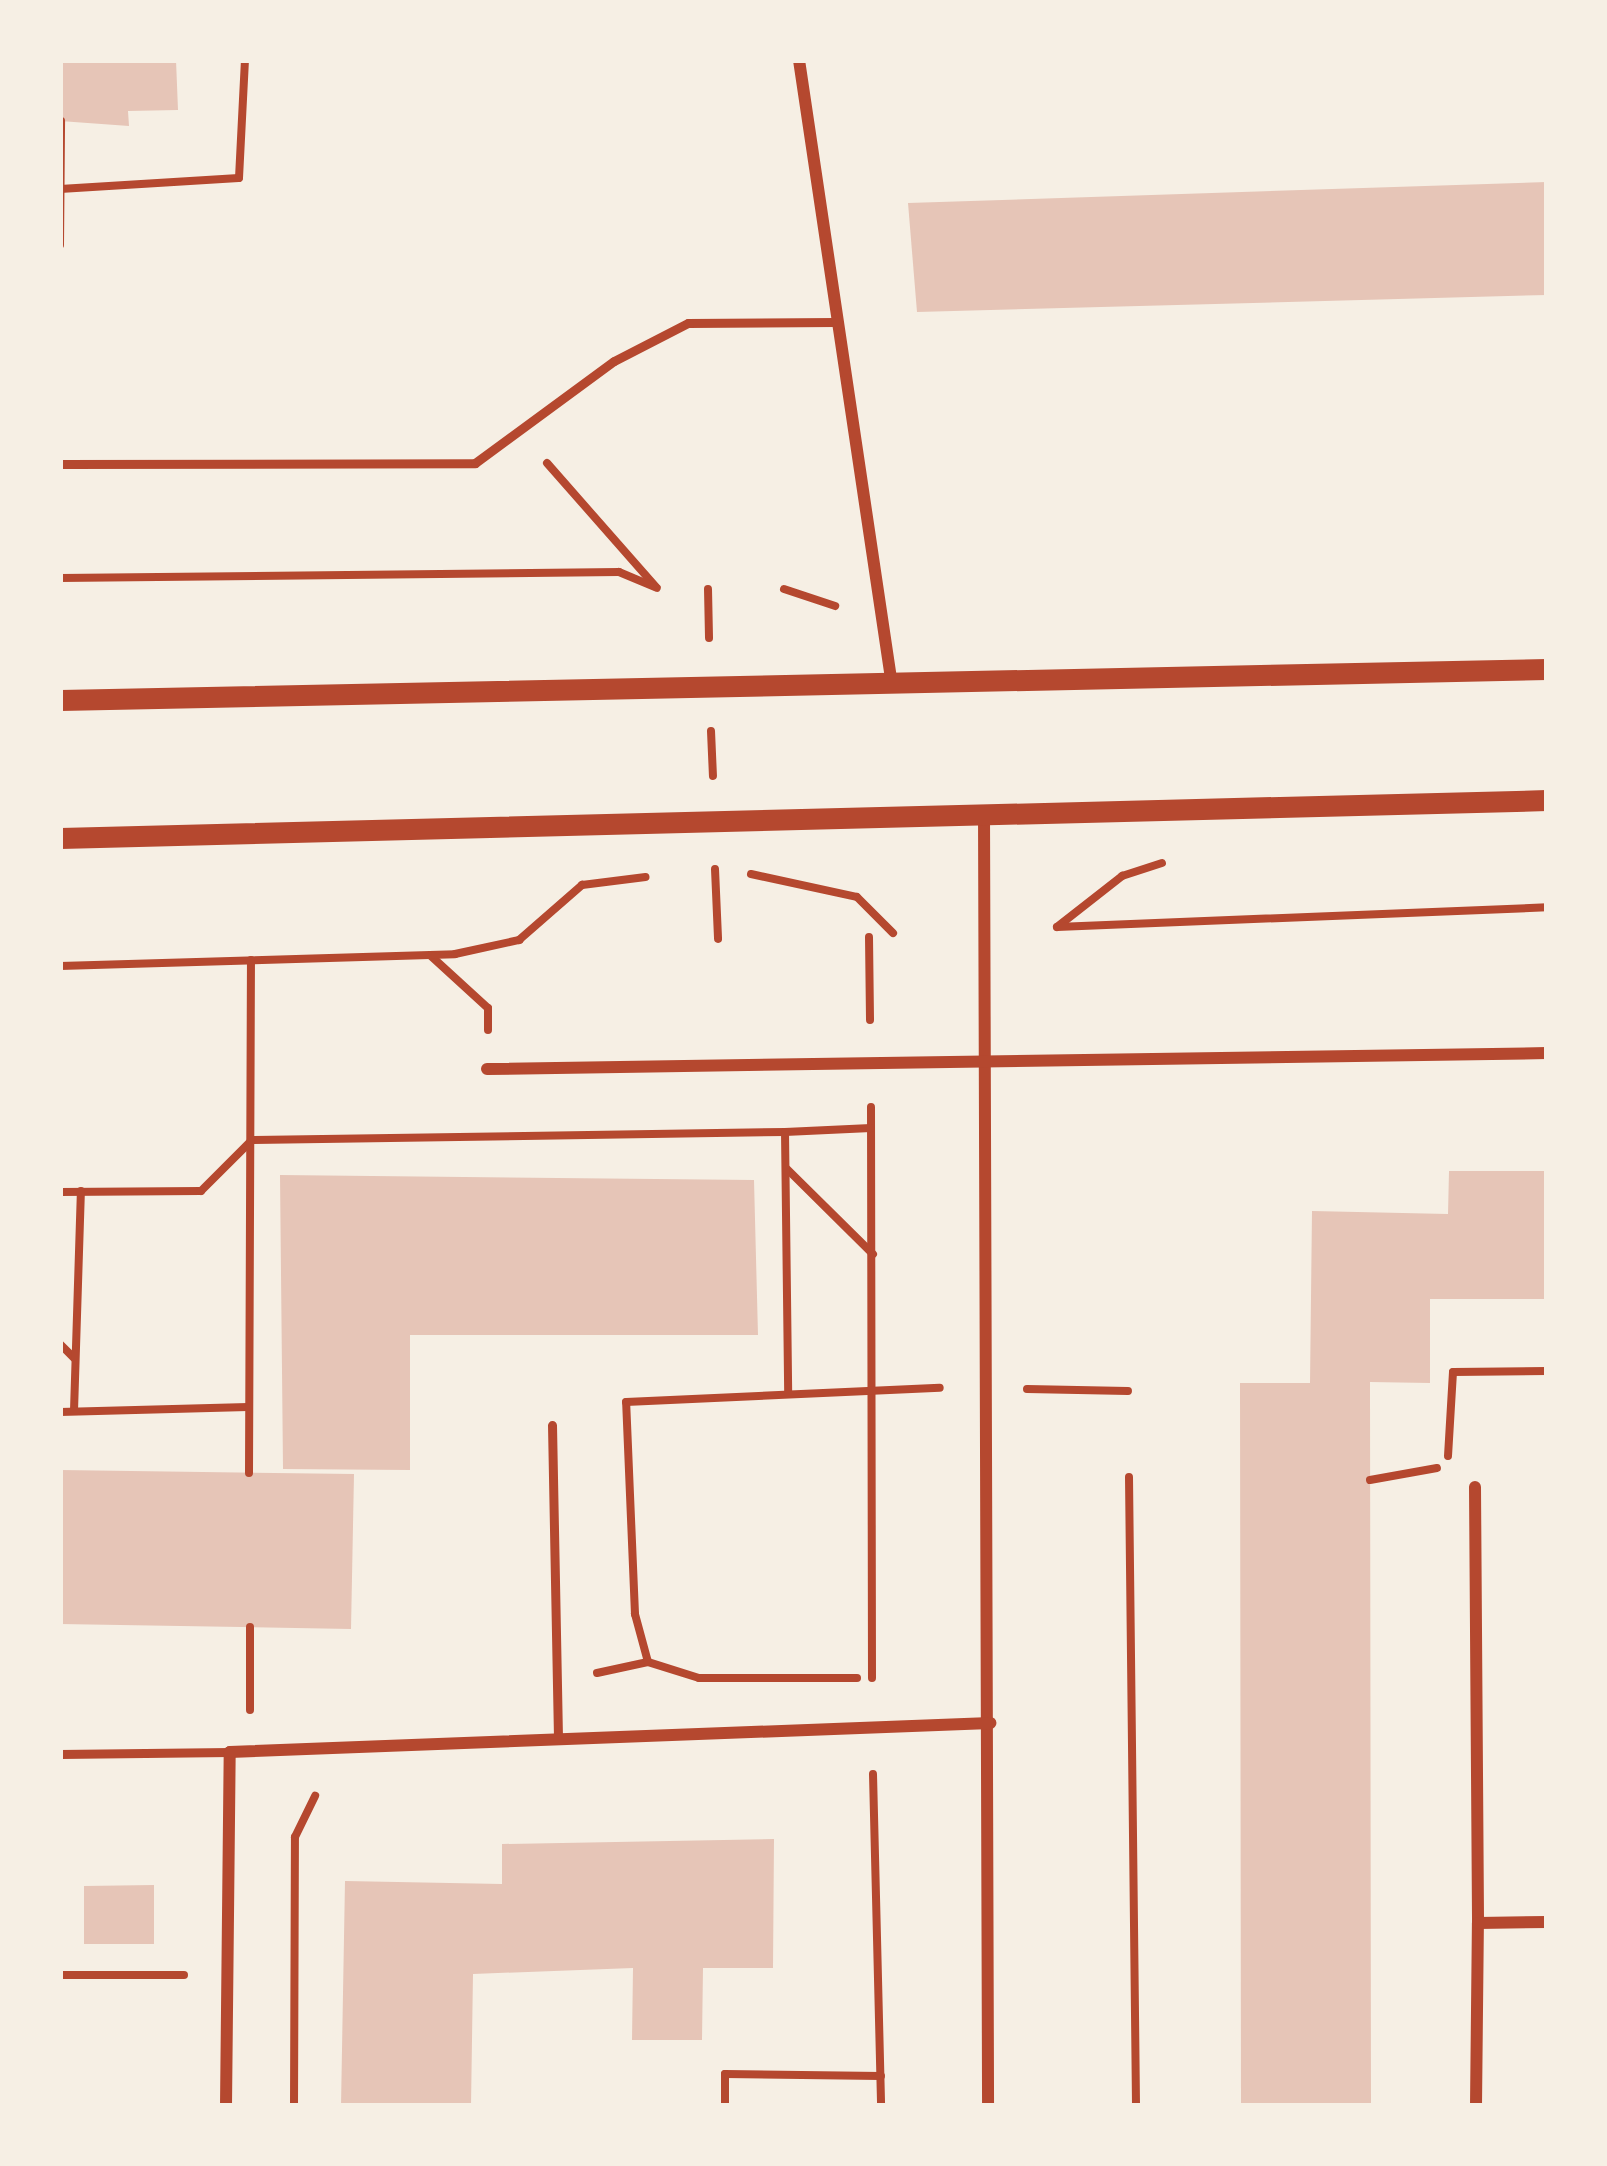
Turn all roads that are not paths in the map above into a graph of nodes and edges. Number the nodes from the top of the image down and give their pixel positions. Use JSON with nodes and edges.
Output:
{"nodes":[{"id":1,"x":799,"y":60,"type":"edge"},
{"id":2,"x":835,"y":322,"type":"junction"},
{"id":3,"x":60,"y":464,"type":"edge"},
{"id":4,"x":1547,"y":669,"type":"edge"},
{"id":5,"x":892,"y":685,"type":"junction"},
{"id":6,"x":60,"y":700,"type":"edge"},
{"id":7,"x":1547,"y":800,"type":"edge"},
{"id":8,"x":984,"y":811,"type":"junction"},
{"id":9,"x":60,"y":838,"type":"edge"},
{"id":10,"x":1547,"y":1053,"type":"edge"},
{"id":11,"x":986,"y":1063,"type":"junction"},
{"id":12,"x":487,"y":1069,"type":"dead end"},
{"id":13,"x":552,"y":1424,"type":"dead end"},
{"id":14,"x":1475,"y":1487,"type":"dead end"},
{"id":15,"x":990,"y":1723,"type":"junction"},
{"id":16,"x":558,"y":1735,"type":"junction"},
{"id":17,"x":230,"y":1752,"type":"junction"},
{"id":18,"x":60,"y":1754,"type":"edge"},
{"id":19,"x":1547,"y":1922,"type":"edge"},
{"id":20,"x":1478,"y":1923,"type":"junction"},
{"id":21,"x":226,"y":2106,"type":"edge"},
{"id":22,"x":988,"y":2106,"type":"edge"},
{"id":23,"x":1476,"y":2106,"type":"edge"}],
"edges":[{"from":1,"to":2,"type":"street"},
{"from":2,"to":3,"type":"lane"},
{"from":2,"to":5,"type":"street"},
{"from":4,"to":5,"type":"street"},
{"from":5,"to":6,"type":"street"},
{"from":7,"to":8,"type":"street"},
{"from":8,"to":9,"type":"street"},
{"from":8,"to":11,"type":"street"},
{"from":10,"to":11,"type":"street"},
{"from":11,"to":12,"type":"street"},
{"from":11,"to":15,"type":"street"},
{"from":13,"to":16,"type":"lane"},
{"from":14,"to":20,"type":"street"},
{"from":15,"to":16,"type":"street"},
{"from":15,"to":22,"type":"street"},
{"from":16,"to":17,"type":"street"},
{"from":17,"to":18,"type":"lane"},
{"from":17,"to":21,"type":"street"},
{"from":19,"to":20,"type":"street"},
{"from":20,"to":23,"type":"street"}]}
